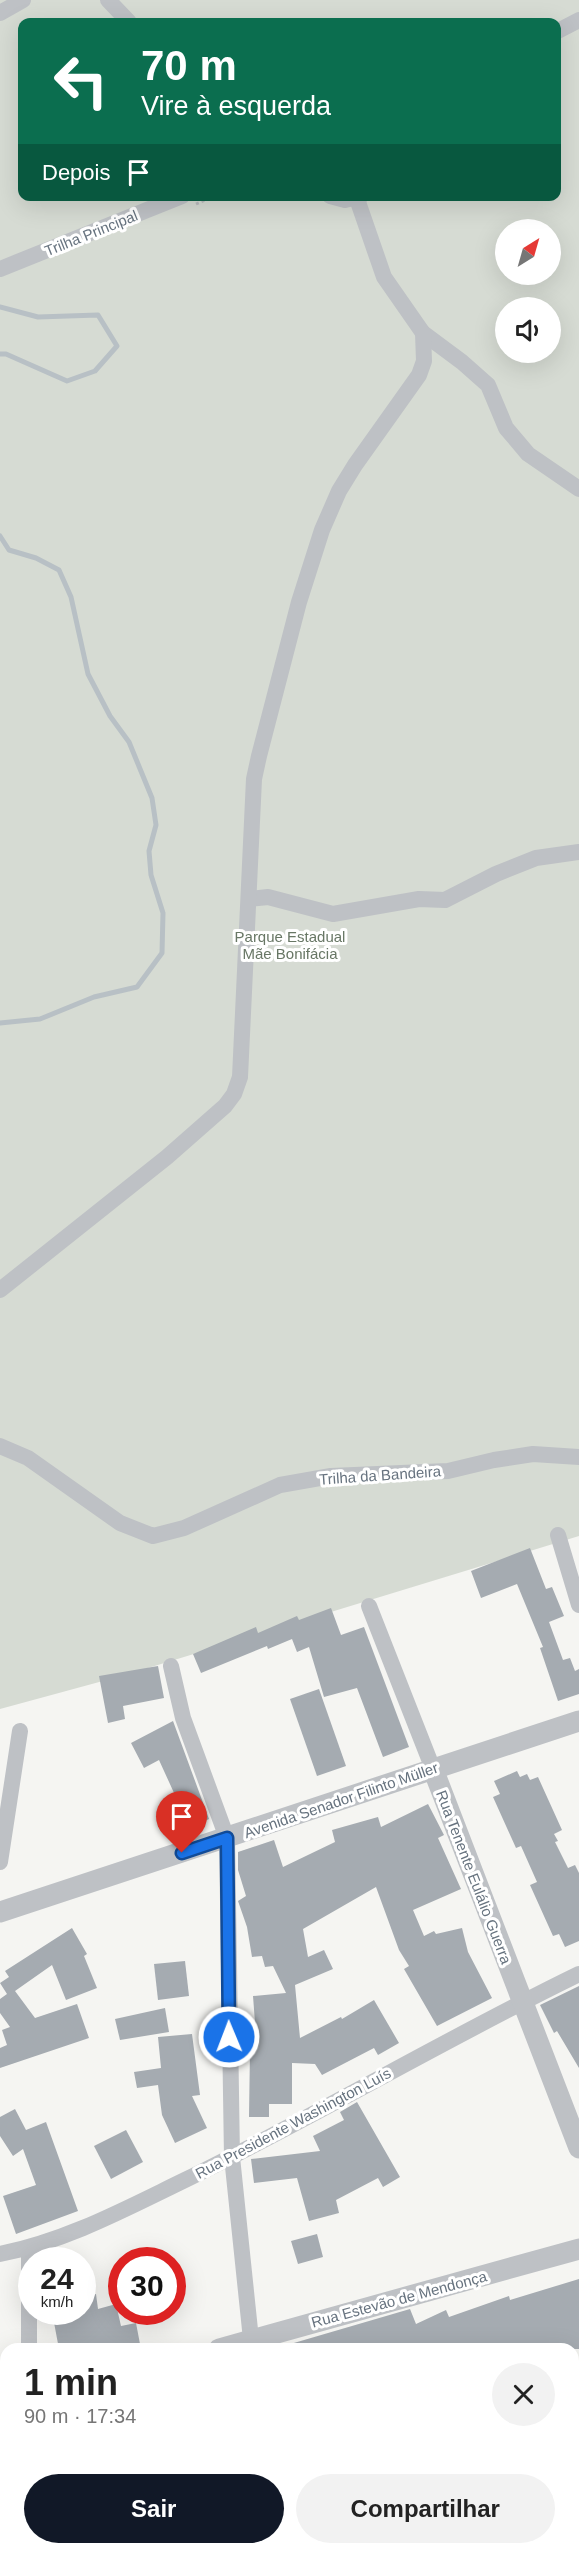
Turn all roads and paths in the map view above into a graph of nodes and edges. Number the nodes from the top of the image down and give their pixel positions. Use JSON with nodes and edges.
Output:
{"nodes":[{"id":1,"x":23,"y":0,"type":"edge"},
{"id":2,"x":108,"y":0,"type":"edge"},
{"id":3,"x":0,"y":13,"type":"edge"},
{"id":4,"x":125,"y":18,"type":"edge"},
{"id":5,"x":579,"y":20,"type":"edge"},
{"id":6,"x":561,"y":29,"type":"edge"},
{"id":7,"x":170,"y":201,"type":"edge"},
{"id":8,"x":360,"y":201,"type":"edge"},
{"id":9,"x":0,"y":269,"type":"edge"},
{"id":10,"x":423,"y":333,"type":"junction"},
{"id":11,"x":579,"y":489,"type":"edge"},
{"id":12,"x":579,"y":852,"type":"edge"},
{"id":13,"x":249,"y":899,"type":"junction"},
{"id":14,"x":0,"y":1290,"type":"edge"},
{"id":15,"x":0,"y":1446,"type":"edge"},
{"id":16,"x":579,"y":1457,"type":"edge"},
{"id":17,"x":558,"y":1535,"type":"dead end"},
{"id":18,"x":579,"y":1605,"type":"edge"},
{"id":19,"x":369,"y":1606,"type":"dead end"},
{"id":20,"x":171,"y":1666,"type":"dead end"},
{"id":21,"x":579,"y":1721,"type":"edge"},
{"id":22,"x":20,"y":1731,"type":"dead end"},
{"id":23,"x":433,"y":1769,"type":"junction"},
{"id":24,"x":227,"y":1838,"type":"junction"},
{"id":25,"x":0,"y":1862,"type":"edge"},
{"id":26,"x":0,"y":1912,"type":"edge"},
{"id":27,"x":579,"y":1974,"type":"edge"},
{"id":28,"x":522,"y":2002,"type":"junction"},
{"id":29,"x":579,"y":2148,"type":"edge"},
{"id":30,"x":232,"y":2157,"type":"junction"},
{"id":31,"x":32,"y":2247,"type":"edge"},
{"id":32,"x":579,"y":2249,"type":"edge"},
{"id":33,"x":18,"y":2250,"type":"edge"},
{"id":34,"x":0,"y":2254,"type":"edge"},
{"id":35,"x":29,"y":2325,"type":"edge"},
{"id":36,"x":29,"y":2343,"type":"edge"},
{"id":37,"x":250,"y":2343,"type":"edge"},
{"id":38,"x":253,"y":2343,"type":"edge"}],
"edges":[{"from":1,"to":3,"type":"street"},
{"from":2,"to":4,"type":"street"},
{"from":5,"to":6,"type":"street"},
{"from":7,"to":9,"type":"street","name":"Trilha Principal"},
{"from":8,"to":10,"type":"street"},
{"from":10,"to":11,"type":"street"},
{"from":10,"to":13,"type":"street"},
{"from":12,"to":13,"type":"street"},
{"from":13,"to":14,"type":"street"},
{"from":15,"to":16,"type":"street","name":"Trilha da Bandeira"},
{"from":17,"to":18,"type":"street"},
{"from":19,"to":23,"type":"street","name":"Rua Tenente Eulálio Guerra"},
{"from":20,"to":24,"type":"street"},
{"from":21,"to":23,"type":"street","name":"Avenida Senador Filinto Müller"},
{"from":22,"to":25,"type":"street"},
{"from":23,"to":24,"type":"street","name":"Avenida Senador Filinto Müller"},
{"from":23,"to":28,"type":"street","name":"Rua Tenente Eulálio Guerra"},
{"from":24,"to":26,"type":"street","name":"Avenida Senador Filinto Müller"},
{"from":24,"to":30,"type":"street"},
{"from":27,"to":28,"type":"street","name":"Rua Presidente Washington Luís"},
{"from":28,"to":29,"type":"street","name":"Rua Tenente Eulálio Guerra"},
{"from":28,"to":30,"type":"street","name":"Rua Presidente Washington Luís"},
{"from":30,"to":31,"type":"street","name":"Rua Presidente Washington Luís"},
{"from":30,"to":37,"type":"street"},
{"from":32,"to":38,"type":"street","name":"Rua Estevão de Mendonça"},
{"from":33,"to":34,"type":"street","name":"Rua Presidente Washington Luís"},
{"from":35,"to":36,"type":"street"}]}
